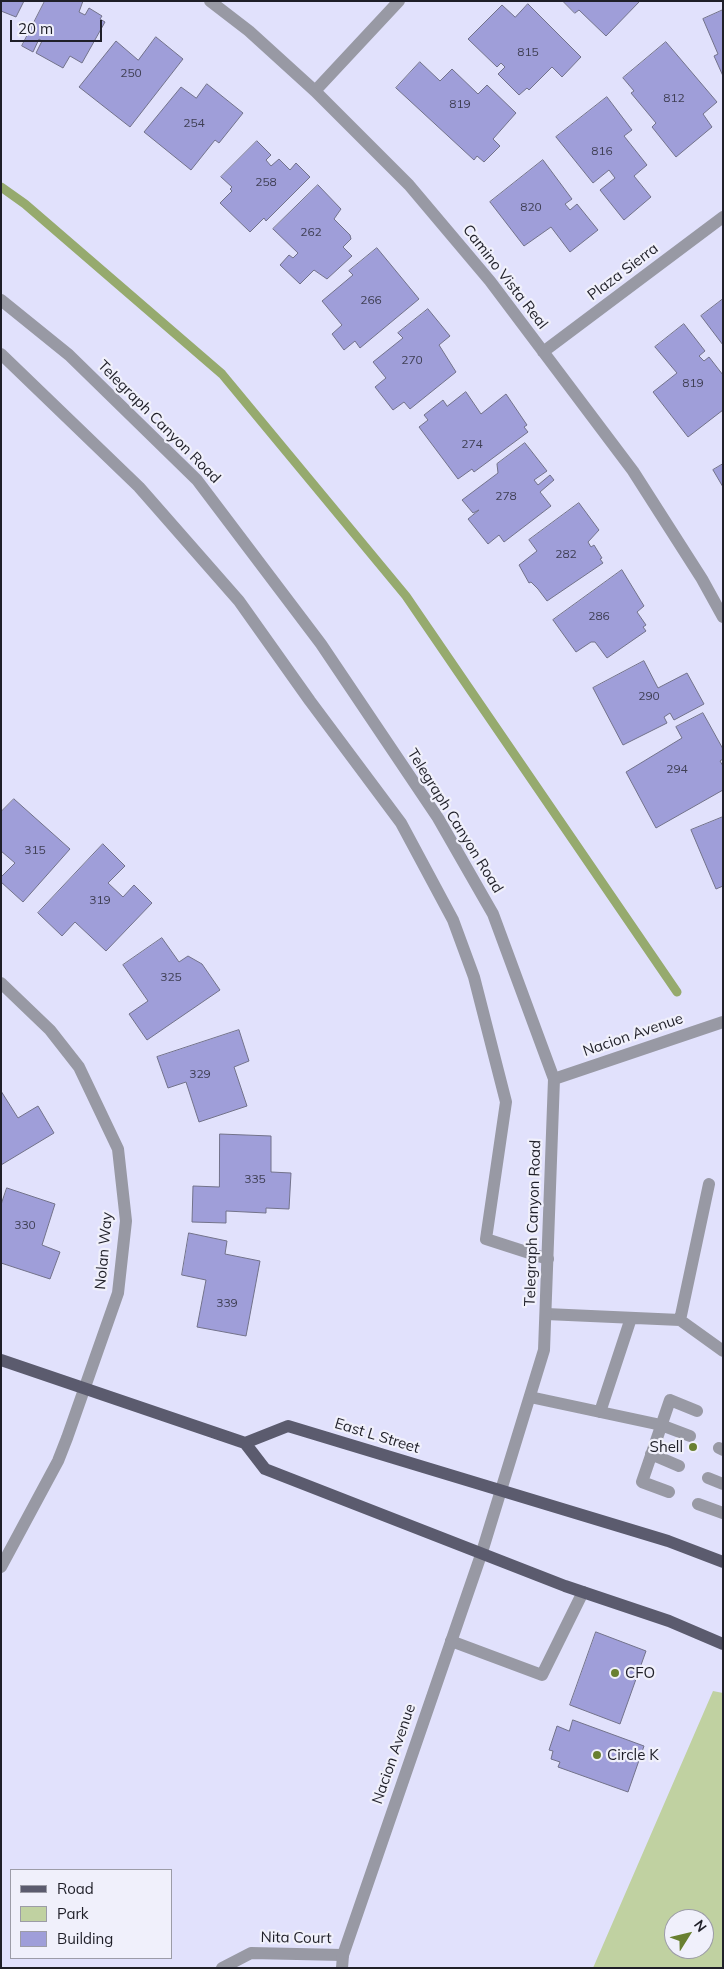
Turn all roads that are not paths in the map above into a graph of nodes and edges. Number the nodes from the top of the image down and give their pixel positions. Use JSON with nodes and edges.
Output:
{"nodes":[{"id":1,"x":210,"y":1,"type":"edge"},
{"id":2,"x":399,"y":1,"type":"edge"},
{"id":3,"x":315,"y":91,"type":"junction"},
{"id":4,"x":723,"y":217,"type":"edge"},
{"id":5,"x":1,"y":300,"type":"edge"},
{"id":6,"x":543,"y":352,"type":"junction"},
{"id":7,"x":1,"y":354,"type":"edge"},
{"id":8,"x":723,"y":617,"type":"edge"},
{"id":9,"x":1,"y":984,"type":"edge"},
{"id":10,"x":723,"y":1022,"type":"edge"},
{"id":11,"x":554,"y":1079,"type":"junction"},
{"id":12,"x":709,"y":1184,"type":"dead end"},
{"id":13,"x":548,"y":1259,"type":"junction"},
{"id":14,"x":546,"y":1314,"type":"junction"},
{"id":15,"x":631,"y":1318,"type":"junction"},
{"id":16,"x":680,"y":1320,"type":"junction"},
{"id":17,"x":723,"y":1351,"type":"edge"},
{"id":18,"x":1,"y":1360,"type":"edge"},
{"id":19,"x":83,"y":1389,"type":"junction"},
{"id":20,"x":530,"y":1397,"type":"junction"},
{"id":21,"x":697,"y":1411,"type":"dead end"},
{"id":22,"x":600,"y":1412,"type":"junction"},
{"id":23,"x":661,"y":1425,"type":"junction"},
{"id":24,"x":690,"y":1436,"type":"dead end"},
{"id":25,"x":245,"y":1443,"type":"junction"},
{"id":26,"x":651,"y":1454,"type":"junction"},
{"id":27,"x":679,"y":1466,"type":"dead end"},
{"id":28,"x":708,"y":1478,"type":"dead end"},
{"id":29,"x":723,"y":1484,"type":"edge"},
{"id":30,"x":501,"y":1490,"type":"junction"},
{"id":31,"x":669,"y":1492,"type":"dead end"},
{"id":32,"x":698,"y":1504,"type":"dead end"},
{"id":33,"x":723,"y":1513,"type":"edge"},
{"id":34,"x":482,"y":1552,"type":"junction"},
{"id":35,"x":722,"y":1558,"type":"edge"},
{"id":36,"x":1,"y":1567,"type":"edge"},
{"id":37,"x":582,"y":1592,"type":"junction"},
{"id":38,"x":451,"y":1641,"type":"junction"},
{"id":39,"x":723,"y":1644,"type":"edge"},
{"id":40,"x":342,"y":1962,"type":"edge"},
{"id":41,"x":222,"y":1968,"type":"edge"}],
"edges":[{"from":1,"to":3,"type":"street","name":"Camino Vista Real"},
{"from":2,"to":3,"type":"street"},
{"from":3,"to":6,"type":"street","name":"Camino Vista Real"},
{"from":4,"to":6,"type":"street","name":"Plaza Sierra"},
{"from":5,"to":11,"type":"street","name":"Telegraph Canyon Road"},
{"from":6,"to":8,"type":"street","name":"Camino Vista Real"},
{"from":7,"to":13,"type":"street"},
{"from":9,"to":19,"type":"street","name":"Nolan Way"},
{"from":10,"to":11,"type":"street","name":"Nacion Avenue"},
{"from":11,"to":13,"type":"street","name":"Telegraph Canyon Road"},
{"from":12,"to":16,"type":"street"},
{"from":13,"to":14,"type":"street","name":"Telegraph Canyon Road"},
{"from":14,"to":15,"type":"street"},
{"from":14,"to":20,"type":"street","name":"Telegraph Canyon Road"},
{"from":15,"to":16,"type":"street"},
{"from":15,"to":22,"type":"street"},
{"from":16,"to":17,"type":"street"},
{"from":18,"to":19,"type":"main road"},
{"from":19,"to":25,"type":"main road"},
{"from":19,"to":36,"type":"street","name":"Nolan Way"},
{"from":20,"to":22,"type":"street"},
{"from":20,"to":30,"type":"street","name":"Telegraph Canyon Road"},
{"from":21,"to":23,"type":"street"},
{"from":22,"to":23,"type":"street"},
{"from":23,"to":24,"type":"street"},
{"from":23,"to":26,"type":"street"},
{"from":25,"to":30,"type":"main road","name":"East L Street"},
{"from":25,"to":34,"type":"main road"},
{"from":26,"to":27,"type":"street"},
{"from":26,"to":31,"type":"street"},
{"from":28,"to":29,"type":"street"},
{"from":30,"to":34,"type":"street","name":"Telegraph Canyon Road"},
{"from":30,"to":35,"type":"main road"},
{"from":32,"to":33,"type":"street"},
{"from":34,"to":37,"type":"main road"},
{"from":34,"to":38,"type":"street","name":"Nacion Avenue"},
{"from":37,"to":38,"type":"street"},
{"from":37,"to":39,"type":"main road"},
{"from":38,"to":40,"type":"street","name":"Nacion Avenue"},
{"from":40,"to":41,"type":"street","name":"Nita Court"}]}
